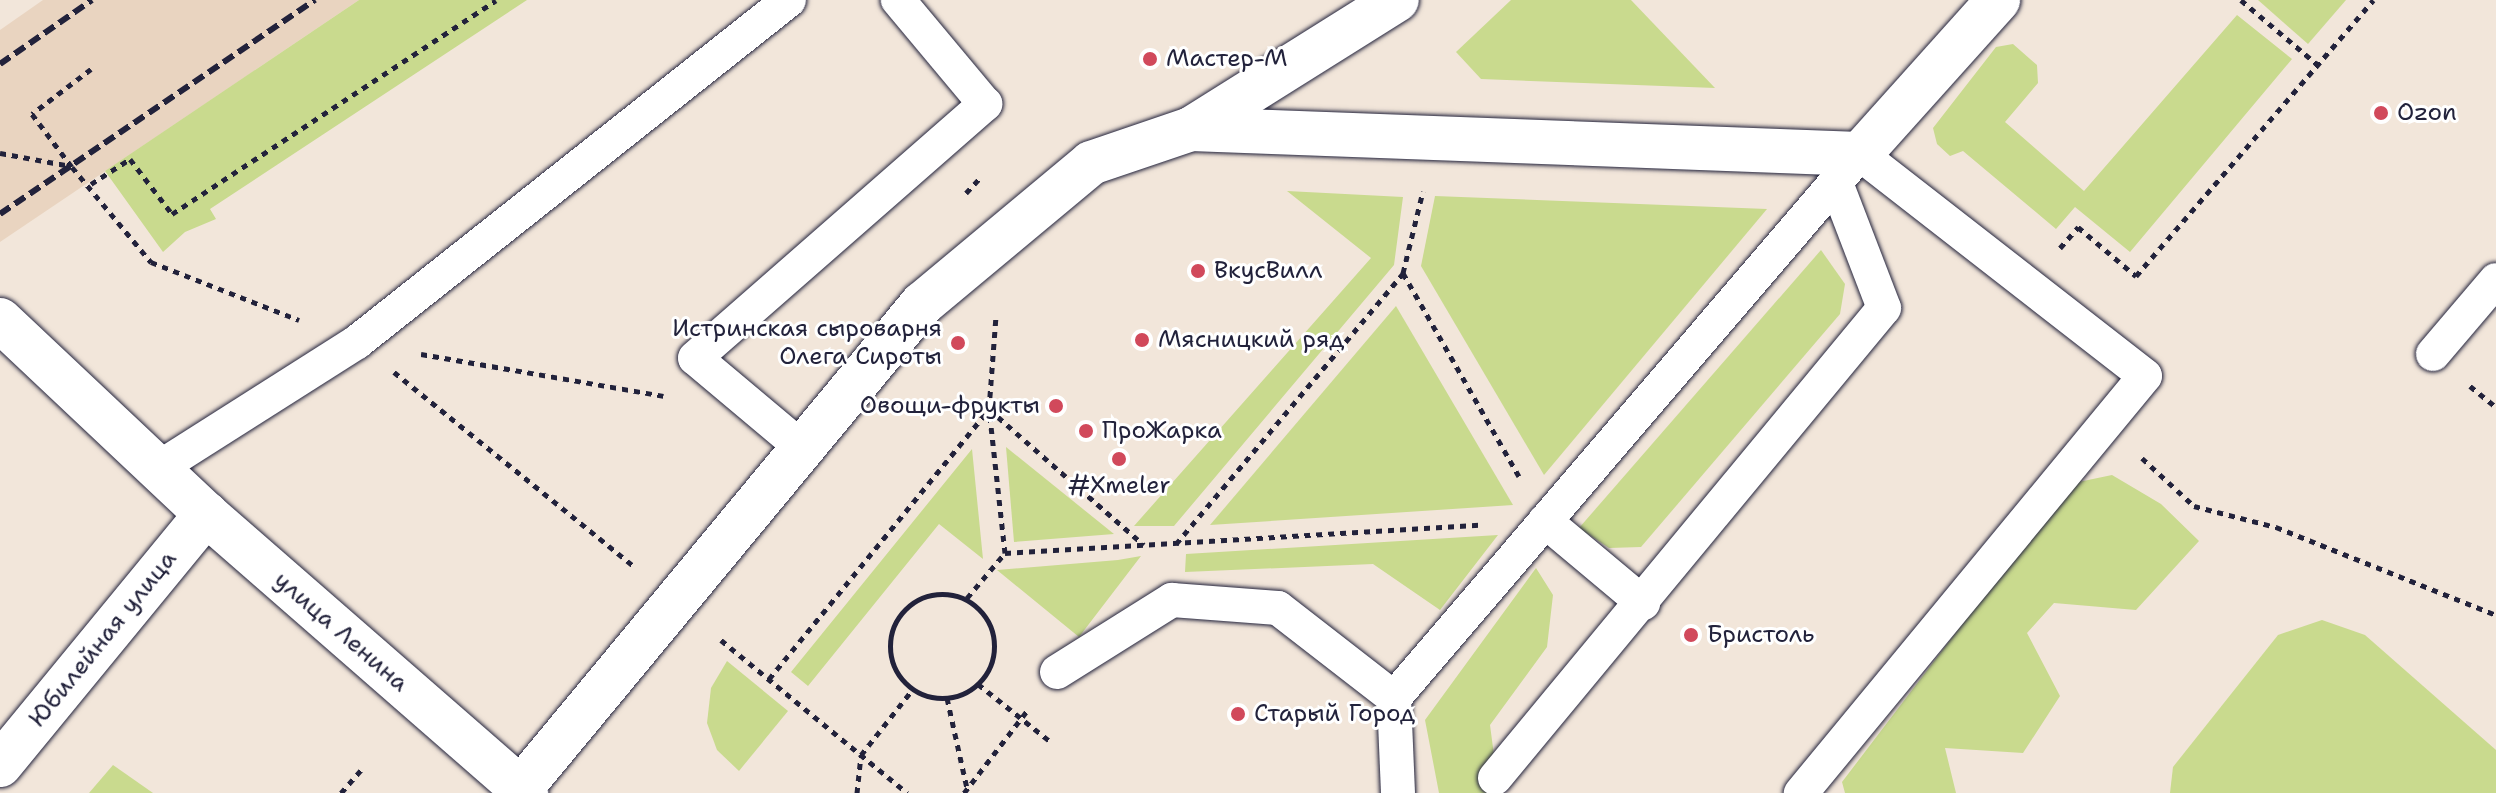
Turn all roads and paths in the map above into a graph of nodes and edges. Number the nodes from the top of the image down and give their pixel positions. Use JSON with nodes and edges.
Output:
{"nodes":[{"id":1,"x":496,"y":0,"type":"edge"},
{"id":2,"x":789,"y":0,"type":"edge"},
{"id":3,"x":898,"y":0,"type":"edge"},
{"id":4,"x":1397,"y":0,"type":"edge"},
{"id":5,"x":1998,"y":0,"type":"edge"},
{"id":6,"x":2241,"y":0,"type":"edge"},
{"id":7,"x":2373,"y":0,"type":"edge"},
{"id":8,"x":2318,"y":65,"type":"junction"},
{"id":9,"x":91,"y":69,"type":"dead end"},
{"id":10,"x":1191,"y":129,"type":"junction"},
{"id":11,"x":0,"y":153,"type":"edge"},
{"id":12,"x":72,"y":167,"type":"junction"},
{"id":13,"x":1848,"y":168,"type":"junction"},
{"id":14,"x":1426,"y":182,"type":"dead end"},
{"id":15,"x":91,"y":184,"type":"junction"},
{"id":16,"x":2078,"y":227,"type":"dead end"},
{"id":17,"x":1403,"y":273,"type":"junction"},
{"id":18,"x":2496,"y":280,"type":"edge"},
{"id":19,"x":996,"y":315,"type":"dead end"},
{"id":20,"x":0,"y":320,"type":"edge"},
{"id":21,"x":357,"y":342,"type":"junction"},
{"id":22,"x":2433,"y":354,"type":"dead end"},
{"id":23,"x":989,"y":409,"type":"junction"},
{"id":24,"x":757,"y":412,"type":"junction"},
{"id":25,"x":2106,"y":425,"type":"junction"},
{"id":26,"x":801,"y":447,"type":"junction"},
{"id":27,"x":157,"y":469,"type":"junction"},
{"id":28,"x":206,"y":514,"type":"junction"},
{"id":29,"x":1545,"y":521,"type":"junction"},
{"id":30,"x":1176,"y":544,"type":"junction"},
{"id":31,"x":1144,"y":546,"type":"junction"},
{"id":32,"x":1005,"y":553,"type":"junction"},
{"id":33,"x":639,"y":570,"type":"dead end"},
{"id":34,"x":967,"y":598,"type":"junction"},
{"id":35,"x":1172,"y":600,"type":"junction"},
{"id":36,"x":1643,"y":603,"type":"junction"},
{"id":37,"x":2496,"y":615,"type":"edge"},
{"id":38,"x":721,"y":640,"type":"dead end"},
{"id":39,"x":1057,"y":672,"type":"joint"},
{"id":40,"x":769,"y":679,"type":"junction"},
{"id":41,"x":978,"y":684,"type":"junction"},
{"id":42,"x":913,"y":689,"type":"junction"},
{"id":43,"x":947,"y":698,"type":"junction"},
{"id":44,"x":1394,"y":698,"type":"junction"},
{"id":45,"x":1021,"y":719,"type":"junction"},
{"id":46,"x":1051,"y":742,"type":"dead end"},
{"id":47,"x":861,"y":755,"type":"junction"},
{"id":48,"x":0,"y":765,"type":"edge"},
{"id":49,"x":362,"y":769,"type":"dead end"},
{"id":50,"x":1495,"y":778,"type":"dead end"},
{"id":51,"x":524,"y":791,"type":"edge"},
{"id":52,"x":965,"y":791,"type":"edge"},
{"id":53,"x":341,"y":793,"type":"edge"},
{"id":54,"x":857,"y":793,"type":"edge"},
{"id":55,"x":907,"y":793,"type":"edge"},
{"id":56,"x":1398,"y":793,"type":"edge"},
{"id":57,"x":1801,"y":793,"type":"edge"}],
"edges":[{"from":1,"to":15,"type":"path"},
{"from":2,"to":21,"type":"lane"},
{"from":3,"to":24,"type":"lane"},
{"from":4,"to":10,"type":"street"},
{"from":5,"to":13,"type":"street"},
{"from":6,"to":8,"type":"path"},
{"from":7,"to":8,"type":"path"},
{"from":8,"to":16,"type":"path"},
{"from":9,"to":12,"type":"path"},
{"from":10,"to":13,"type":"street"},
{"from":10,"to":26,"type":"street"},
{"from":11,"to":12,"type":"path"},
{"from":12,"to":15,"type":"path"},
{"from":13,"to":25,"type":"lane"},
{"from":13,"to":29,"type":"lane"},
{"from":13,"to":36,"type":"lane"},
{"from":14,"to":17,"type":"path"},
{"from":15,"to":21,"type":"path"},
{"from":17,"to":29,"type":"path"},
{"from":17,"to":30,"type":"path"},
{"from":18,"to":22,"type":"lane"},
{"from":19,"to":23,"type":"path"},
{"from":20,"to":27,"type":"street","name":"улица Ленина"},
{"from":21,"to":24,"type":"path"},
{"from":21,"to":27,"type":"lane"},
{"from":21,"to":33,"type":"path"},
{"from":23,"to":31,"type":"path"},
{"from":23,"to":32,"type":"path"},
{"from":23,"to":40,"type":"path"},
{"from":24,"to":26,"type":"lane"},
{"from":25,"to":37,"type":"path"},
{"from":25,"to":57,"type":"lane"},
{"from":26,"to":51,"type":"street"},
{"from":27,"to":28,"type":"street","name":"улица Ленина"},
{"from":28,"to":48,"type":"street","name":"Юбилейная улица"},
{"from":28,"to":51,"type":"street","name":"улица Ленина"},
{"from":29,"to":30,"type":"path"},
{"from":29,"to":36,"type":"lane"},
{"from":29,"to":44,"type":"lane"},
{"from":30,"to":31,"type":"path"},
{"from":30,"to":35,"type":"path"},
{"from":31,"to":32,"type":"path"},
{"from":32,"to":34,"type":"path"},
{"from":34,"to":41,"type":"path"},
{"from":34,"to":42,"type":"path"},
{"from":35,"to":39,"type":"lane"},
{"from":35,"to":44,"type":"lane"},
{"from":36,"to":50,"type":"lane"},
{"from":38,"to":40,"type":"path"},
{"from":39,"to":45,"type":"path"},
{"from":40,"to":47,"type":"path"},
{"from":41,"to":43,"type":"path"},
{"from":41,"to":45,"type":"path"},
{"from":42,"to":43,"type":"path"},
{"from":42,"to":47,"type":"path"},
{"from":43,"to":52,"type":"path"},
{"from":44,"to":56,"type":"lane"},
{"from":45,"to":46,"type":"path"},
{"from":45,"to":52,"type":"path"},
{"from":47,"to":54,"type":"path"},
{"from":47,"to":55,"type":"path"},
{"from":49,"to":53,"type":"path"}]}
